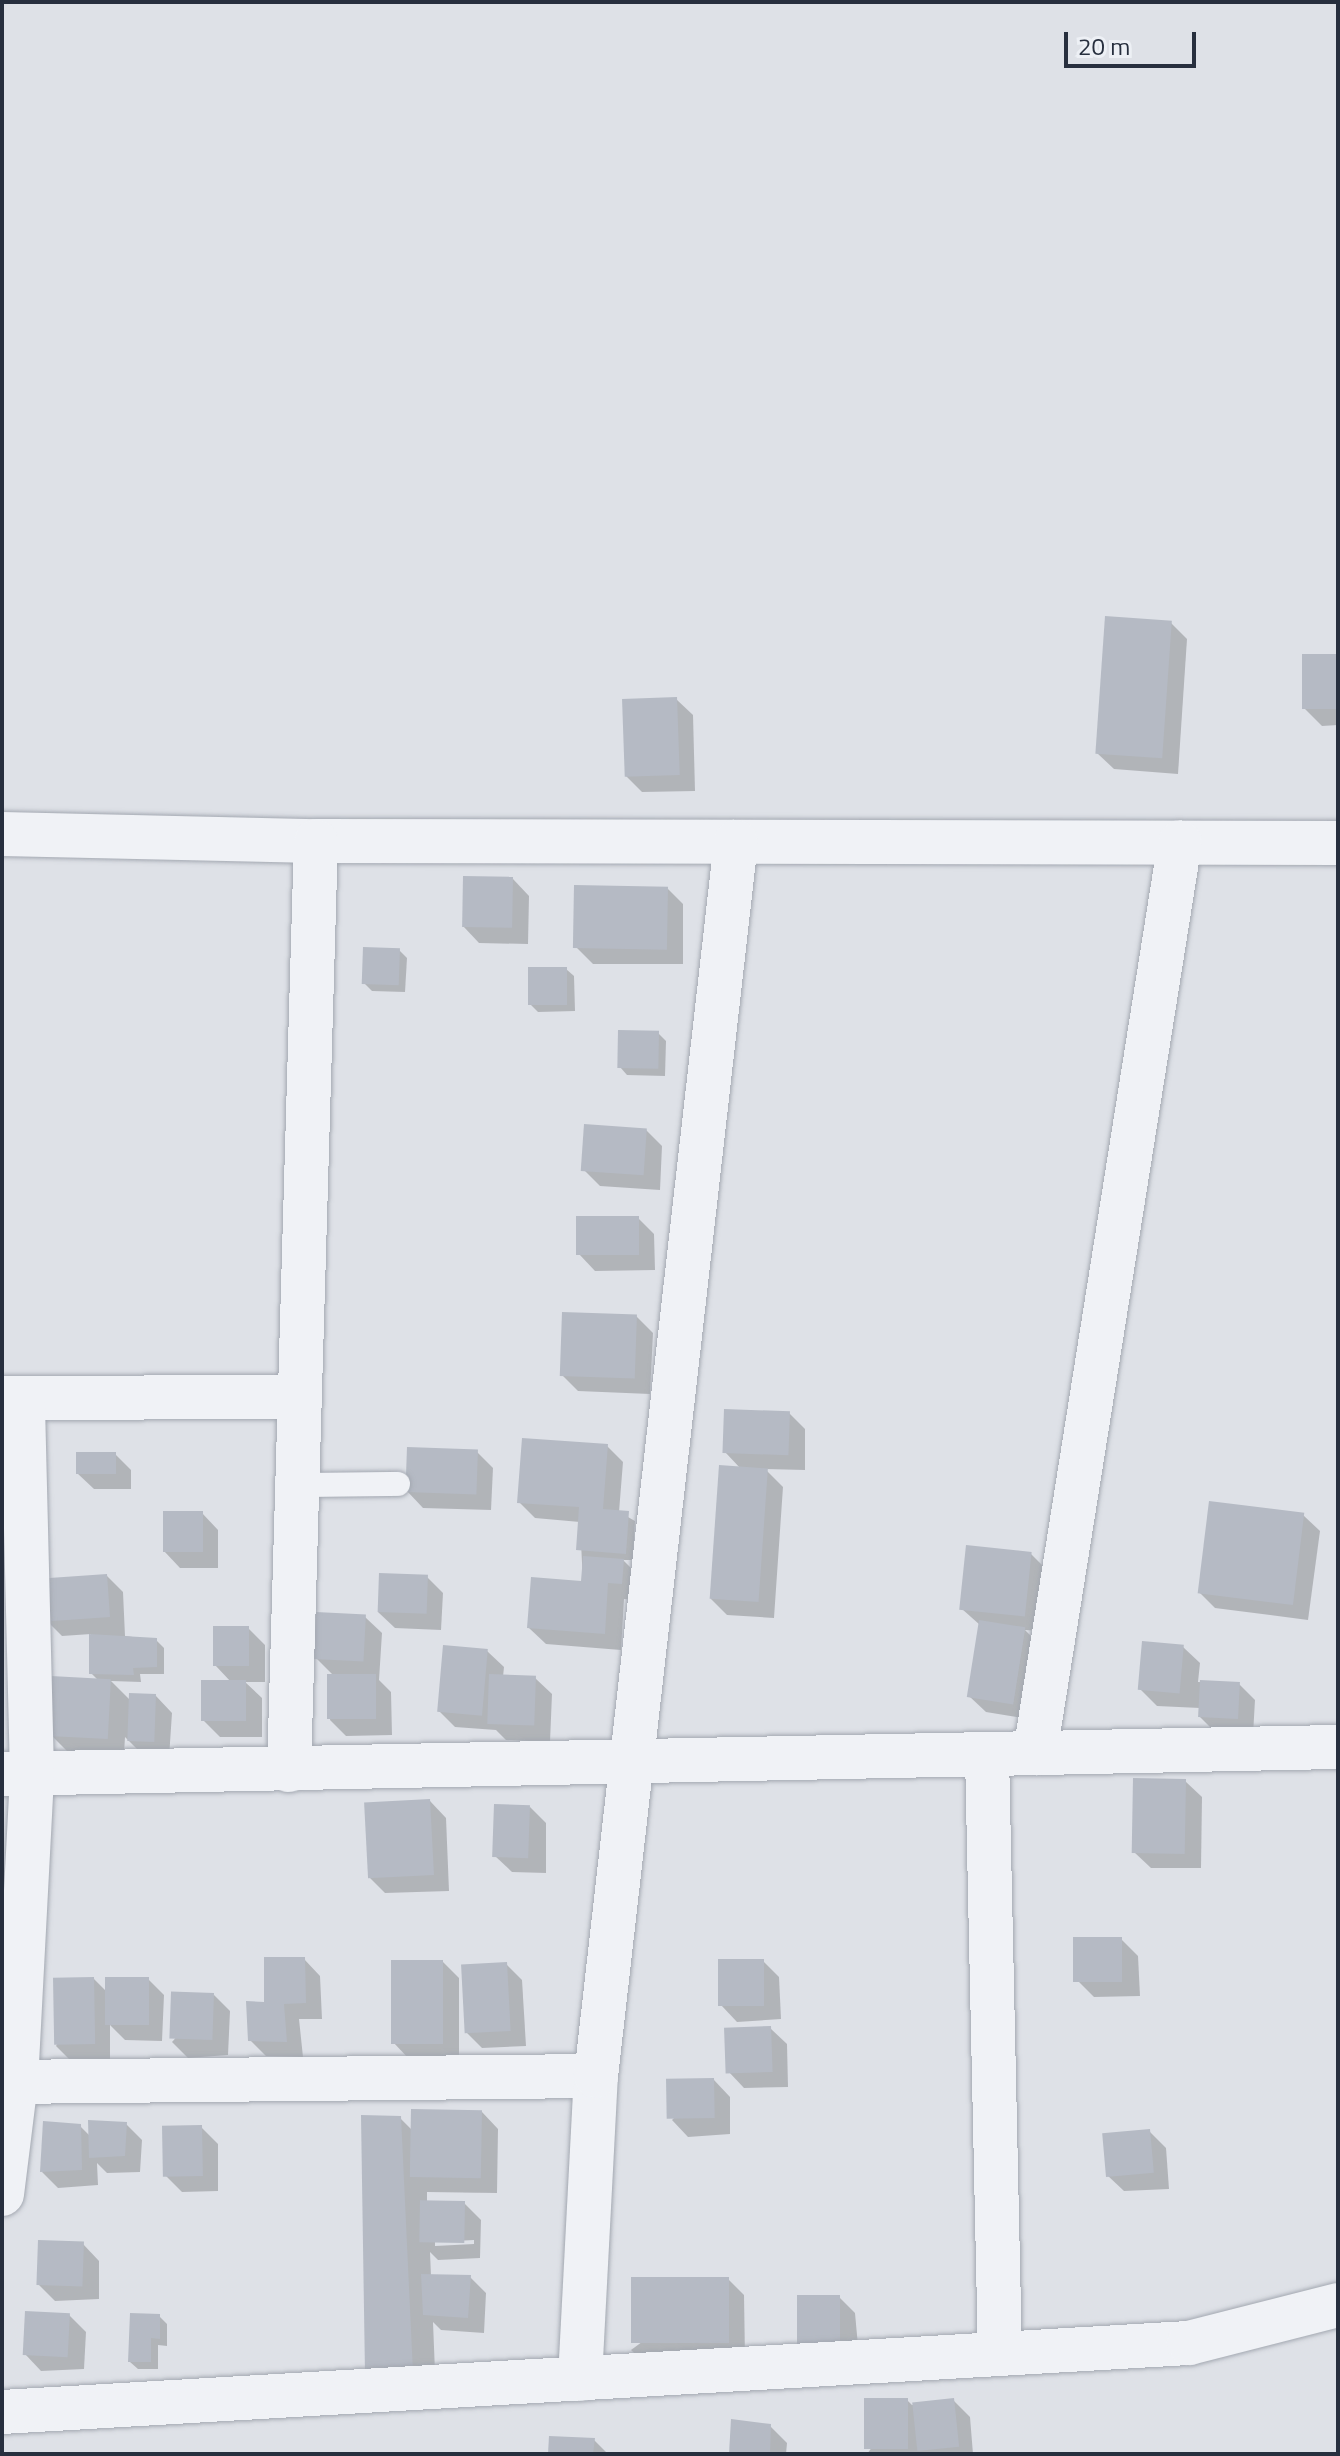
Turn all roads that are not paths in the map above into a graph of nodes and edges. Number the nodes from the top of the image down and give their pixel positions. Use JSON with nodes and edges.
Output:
{"nodes":[{"id":1,"x":2,"y":834,"type":"edge"},
{"id":2,"x":316,"y":841,"type":"junction"},
{"id":3,"x":736,"y":842,"type":"junction"},
{"id":4,"x":1180,"y":842,"type":"junction"},
{"id":5,"x":1338,"y":843,"type":"edge"},
{"id":6,"x":300,"y":1397,"type":"junction"},
{"id":7,"x":12,"y":1398,"type":"edge"},
{"id":8,"x":398,"y":1484,"type":"dead end"},
{"id":9,"x":297,"y":1485,"type":"junction"},
{"id":10,"x":1338,"y":1747,"type":"edge"},
{"id":11,"x":1035,"y":1753,"type":"junction"},
{"id":12,"x":987,"y":1755,"type":"junction"},
{"id":13,"x":631,"y":1765,"type":"junction"},
{"id":14,"x":289,"y":1770,"type":"junction"},
{"id":15,"x":17,"y":1774,"type":"edge"},
{"id":16,"x":596,"y":2076,"type":"junction"},
{"id":17,"x":9,"y":2082,"type":"edge"},
{"id":18,"x":2,"y":2194,"type":"edge"},
{"id":19,"x":1338,"y":2305,"type":"edge"},
{"id":20,"x":1000,"y":2354,"type":"junction"},
{"id":21,"x":580,"y":2379,"type":"junction"},
{"id":22,"x":2,"y":2412,"type":"edge"}],
"edges":[{"from":1,"to":2,"type":"street"},
{"from":2,"to":3,"type":"street"},
{"from":2,"to":6,"type":"street"},
{"from":3,"to":4,"type":"street"},
{"from":3,"to":13,"type":"street"},
{"from":4,"to":5,"type":"street"},
{"from":4,"to":11,"type":"street"},
{"from":6,"to":7,"type":"street"},
{"from":6,"to":9,"type":"street"},
{"from":7,"to":15,"type":"street"},
{"from":8,"to":9,"type":"lane"},
{"from":9,"to":14,"type":"street"},
{"from":10,"to":11,"type":"street"},
{"from":11,"to":12,"type":"street"},
{"from":12,"to":13,"type":"street"},
{"from":12,"to":20,"type":"street"},
{"from":13,"to":14,"type":"street"},
{"from":13,"to":16,"type":"street"},
{"from":14,"to":15,"type":"street"},
{"from":15,"to":17,"type":"street"},
{"from":16,"to":17,"type":"street"},
{"from":16,"to":21,"type":"street"},
{"from":17,"to":18,"type":"street"},
{"from":19,"to":20,"type":"street"},
{"from":20,"to":21,"type":"street"},
{"from":21,"to":22,"type":"street"}]}
